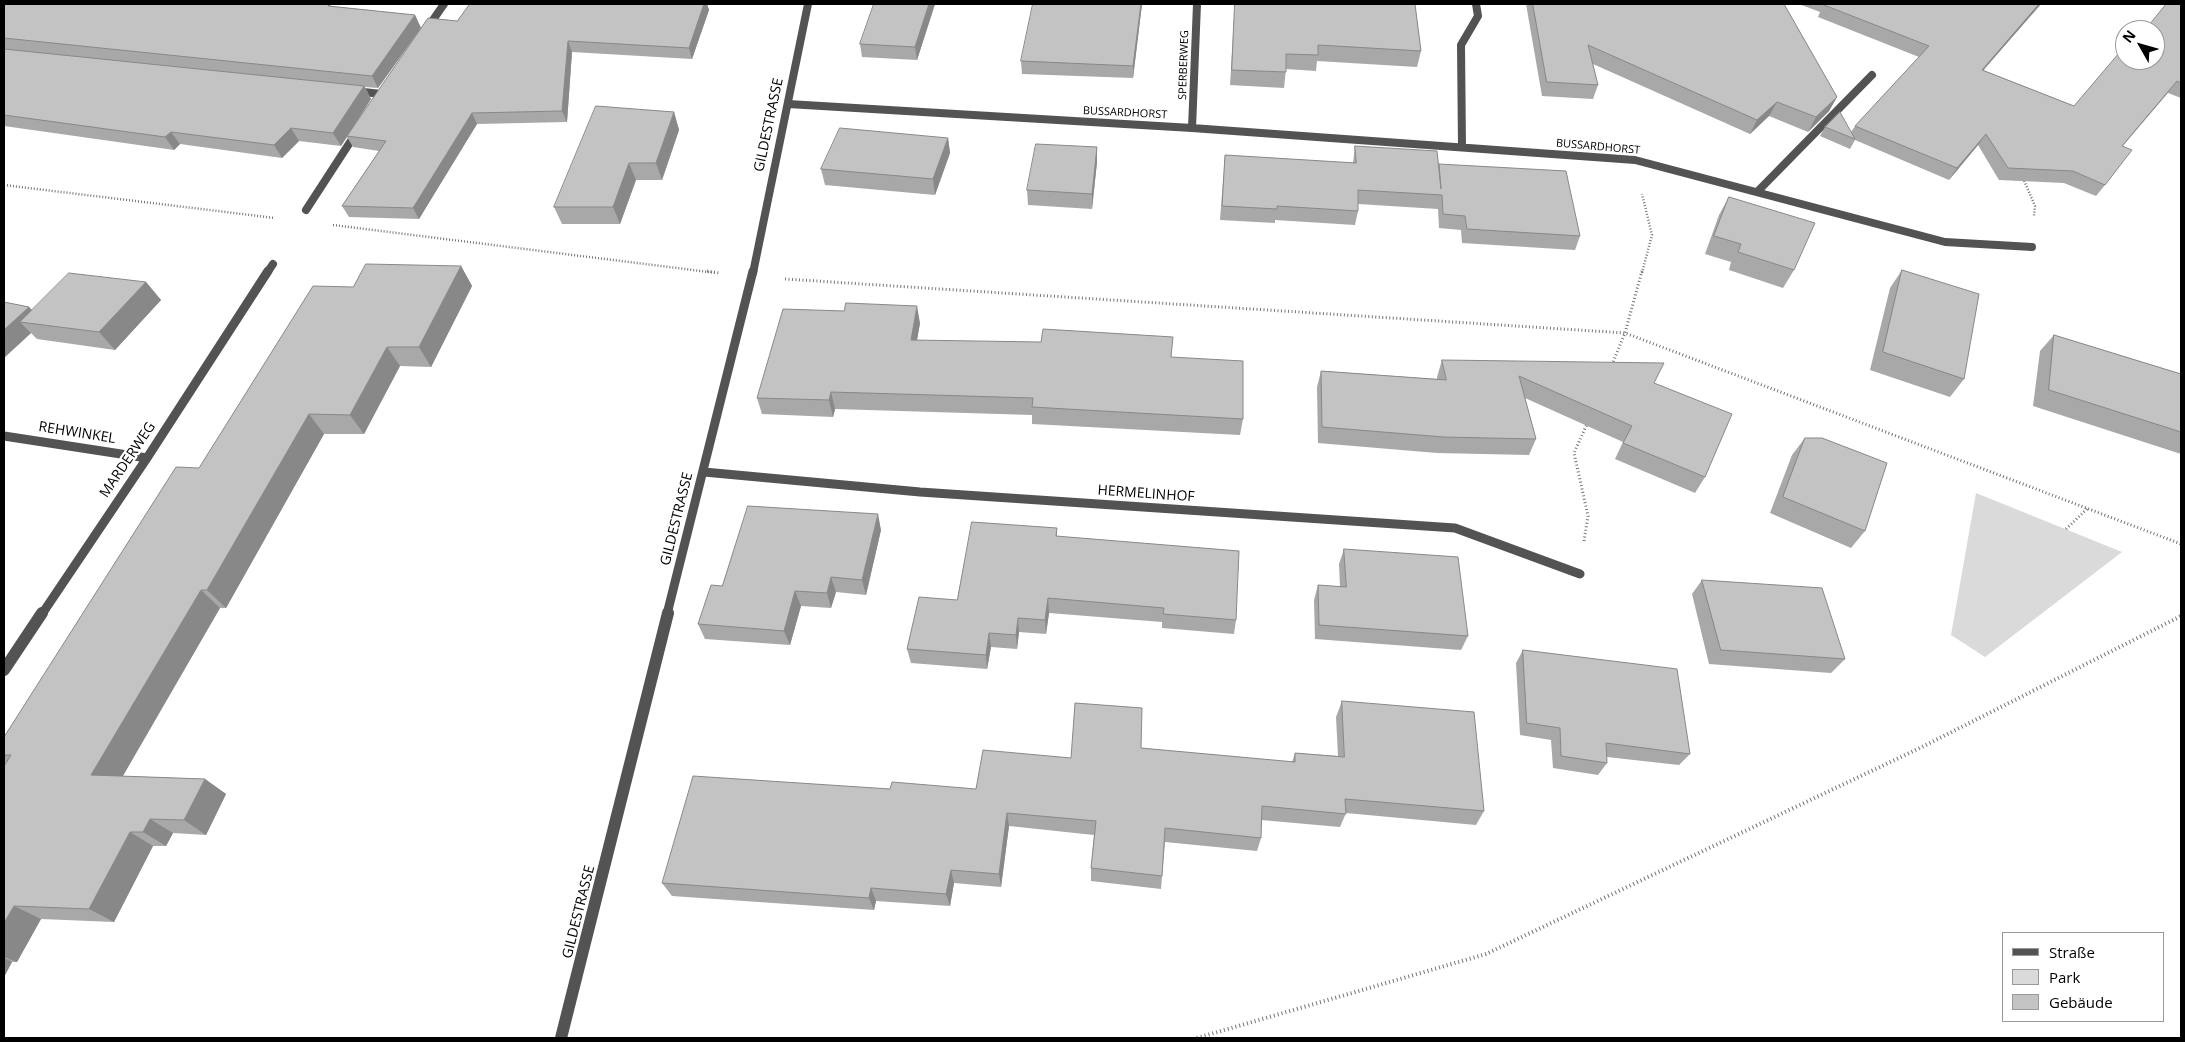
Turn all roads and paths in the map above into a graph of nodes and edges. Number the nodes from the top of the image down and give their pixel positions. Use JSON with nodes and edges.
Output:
{"nodes":[{"id":1,"x":444,"y":4,"type":"edge"},
{"id":2,"x":808,"y":4,"type":"edge"},
{"id":3,"x":1198,"y":4,"type":"edge"},
{"id":4,"x":1476,"y":4,"type":"edge"},
{"id":5,"x":424,"y":34,"type":"edge"},
{"id":6,"x":1872,"y":75,"type":"dead end"},
{"id":7,"x":387,"y":87,"type":"edge"},
{"id":8,"x":342,"y":90,"type":"edge"},
{"id":9,"x":381,"y":94,"type":"junction"},
{"id":10,"x":376,"y":102,"type":"edge"},
{"id":11,"x":788,"y":104,"type":"junction"},
{"id":12,"x":360,"y":127,"type":"edge"},
{"id":13,"x":1192,"y":128,"type":"junction"},
{"id":14,"x":1462,"y":147,"type":"junction"},
{"id":15,"x":1635,"y":160,"type":"junction"},
{"id":16,"x":2020,"y":170,"type":"edge"},
{"id":17,"x":4,"y":185,"type":"edge"},
{"id":18,"x":1758,"y":191,"type":"junction"},
{"id":19,"x":306,"y":210,"type":"dead end"},
{"id":20,"x":280,"y":218,"type":"dead end"},
{"id":21,"x":329,"y":224,"type":"dead end"},
{"id":22,"x":2032,"y":247,"type":"joint"},
{"id":23,"x":273,"y":264,"type":"dead end"},
{"id":24,"x":752,"y":277,"type":"junction"},
{"id":25,"x":1625,"y":333,"type":"junction"},
{"id":26,"x":1611,"y":367,"type":"edge"},
{"id":27,"x":1589,"y":419,"type":"edge"},
{"id":28,"x":4,"y":436,"type":"edge"},
{"id":29,"x":147,"y":458,"type":"junction"},
{"id":30,"x":704,"y":472,"type":"junction"},
{"id":31,"x":2088,"y":508,"type":"junction"},
{"id":32,"x":2066,"y":529,"type":"dead end"},
{"id":33,"x":2181,"y":544,"type":"edge"},
{"id":34,"x":1580,"y":574,"type":"joint"},
{"id":35,"x":2181,"y":616,"type":"edge"},
{"id":36,"x":4,"y":670,"type":"edge"},
{"id":37,"x":561,"y":1038,"type":"edge"},
{"id":38,"x":1197,"y":1038,"type":"edge"}],
"edges":[{"from":1,"to":5,"type":"street"},
{"from":2,"to":11,"type":"street","name":"GILDESTRASSE"},
{"from":3,"to":13,"type":"street","name":"SPERBERWEG"},
{"from":4,"to":14,"type":"street"},
{"from":6,"to":18,"type":"street"},
{"from":7,"to":9,"type":"street"},
{"from":8,"to":9,"type":"street"},
{"from":9,"to":10,"type":"street"},
{"from":11,"to":13,"type":"street","name":"BUSSARDHORST"},
{"from":11,"to":24,"type":"street","name":"GILDESTRASSE"},
{"from":12,"to":19,"type":"street"},
{"from":13,"to":14,"type":"street","name":"BUSSARDHORST"},
{"from":14,"to":15,"type":"street","name":"BUSSARDHORST"},
{"from":15,"to":18,"type":"street","name":"BUSSARDHORST"},
{"from":15,"to":25,"type":"path"},
{"from":16,"to":22,"type":"path"},
{"from":17,"to":20,"type":"path"},
{"from":18,"to":22,"type":"street","name":"BUSSARDHORST"},
{"from":21,"to":24,"type":"path"},
{"from":23,"to":29,"type":"street","name":"MARDERWEG"},
{"from":24,"to":25,"type":"path"},
{"from":24,"to":30,"type":"street","name":"GILDESTRASSE"},
{"from":25,"to":26,"type":"path"},
{"from":25,"to":31,"type":"path"},
{"from":27,"to":34,"type":"path"},
{"from":28,"to":29,"type":"street","name":"REHWINKEL"},
{"from":29,"to":36,"type":"street","name":"MARDERWEG"},
{"from":30,"to":34,"type":"street","name":"HERMELINHOF"},
{"from":30,"to":37,"type":"street","name":"GILDESTRASSE"},
{"from":31,"to":32,"type":"path"},
{"from":31,"to":33,"type":"path"},
{"from":35,"to":38,"type":"path"}]}
